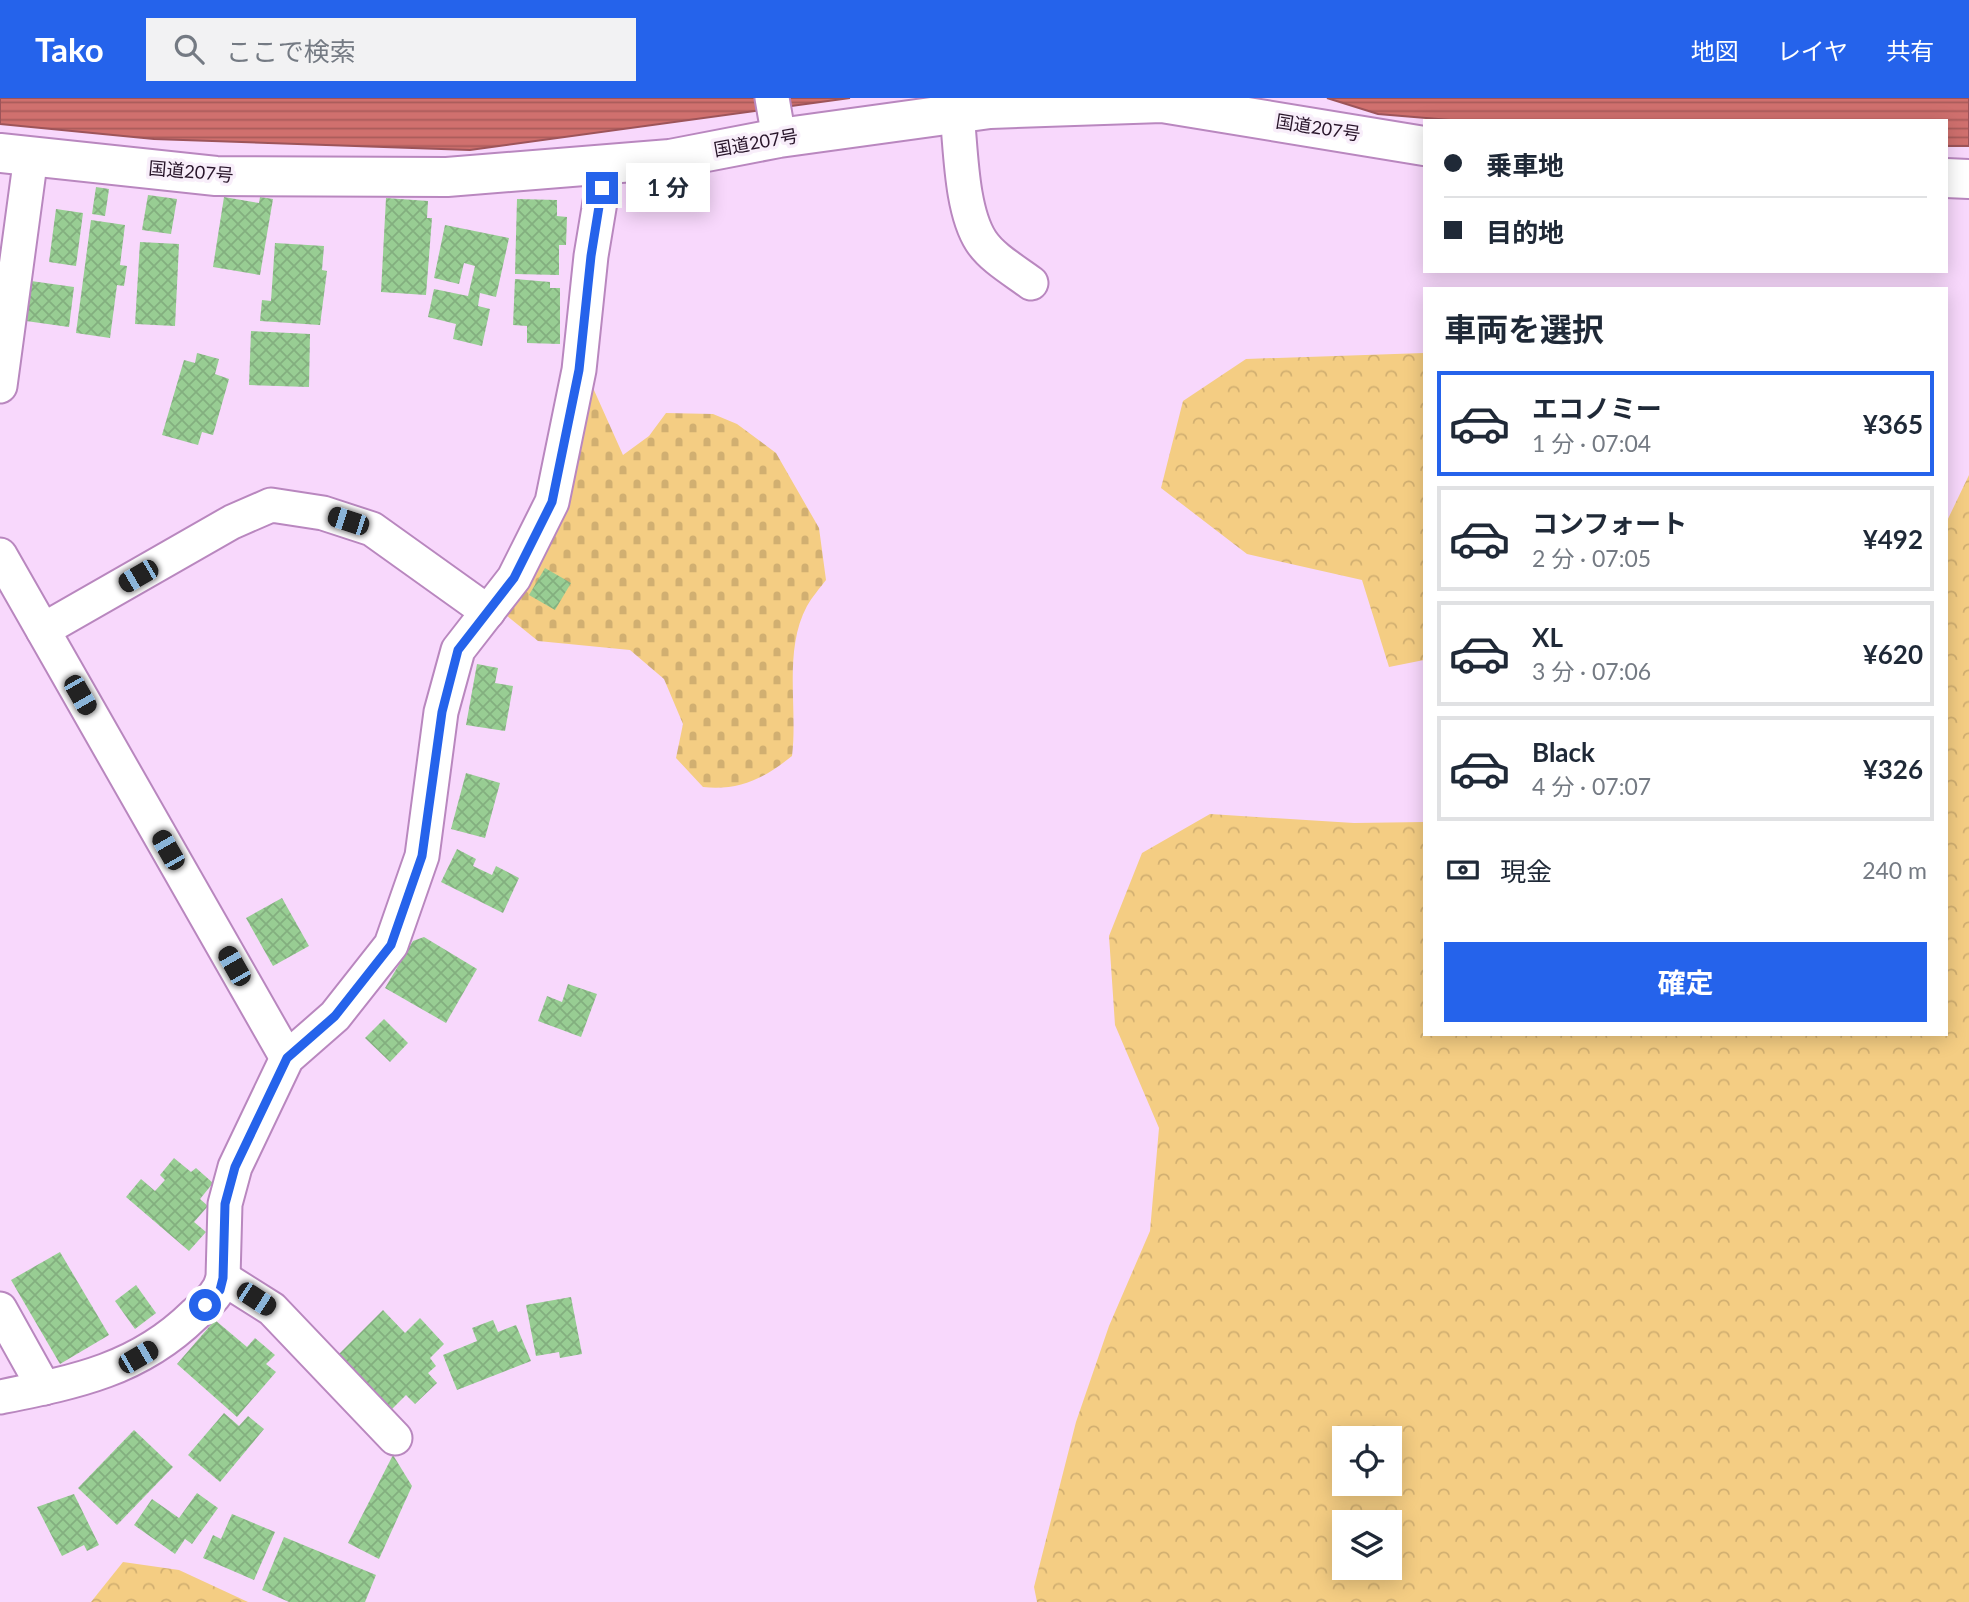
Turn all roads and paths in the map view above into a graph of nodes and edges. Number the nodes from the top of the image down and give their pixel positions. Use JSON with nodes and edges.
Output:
{"nodes":[{"id":1,"x":957,"y":114,"type":"junction"},
{"id":2,"x":776,"y":119,"type":"edge"},
{"id":3,"x":1423,"y":146,"type":"edge"},
{"id":4,"x":16,"y":155,"type":"edge"},
{"id":5,"x":606,"y":166,"type":"junction"},
{"id":6,"x":1948,"y":178,"type":"edge"},
{"id":7,"x":1969,"y":179,"type":"edge"},
{"id":8,"x":1031,"y":283,"type":"dead end"},
{"id":9,"x":0,"y":386,"type":"edge"},
{"id":10,"x":0,"y":555,"type":"edge"},
{"id":11,"x":488,"y":612,"type":"junction"},
{"id":12,"x":43,"y":630,"type":"junction"},
{"id":13,"x":287,"y":1058,"type":"junction"},
{"id":14,"x":223,"y":1278,"type":"junction"},
{"id":15,"x":0,"y":1309,"type":"edge"},
{"id":16,"x":44,"y":1388,"type":"junction"},
{"id":17,"x":0,"y":1397,"type":"edge"},
{"id":18,"x":396,"y":1438,"type":"dead end"}],
"edges":[{"from":1,"to":2,"type":"highway","name":"国道207号"},
{"from":1,"to":3,"type":"highway","name":"国道207号"},
{"from":1,"to":8,"type":"street"},
{"from":2,"to":5,"type":"highway","name":"国道207号"},
{"from":4,"to":5,"type":"highway","name":"国道207号"},
{"from":4,"to":9,"type":"street"},
{"from":5,"to":11,"type":"street"},
{"from":6,"to":7,"type":"highway"},
{"from":10,"to":12,"type":"street"},
{"from":11,"to":12,"type":"street"},
{"from":11,"to":13,"type":"street"},
{"from":12,"to":13,"type":"street"},
{"from":13,"to":14,"type":"street"},
{"from":14,"to":16,"type":"street"},
{"from":14,"to":18,"type":"street"},
{"from":15,"to":16,"type":"street"},
{"from":16,"to":17,"type":"street"}]}
